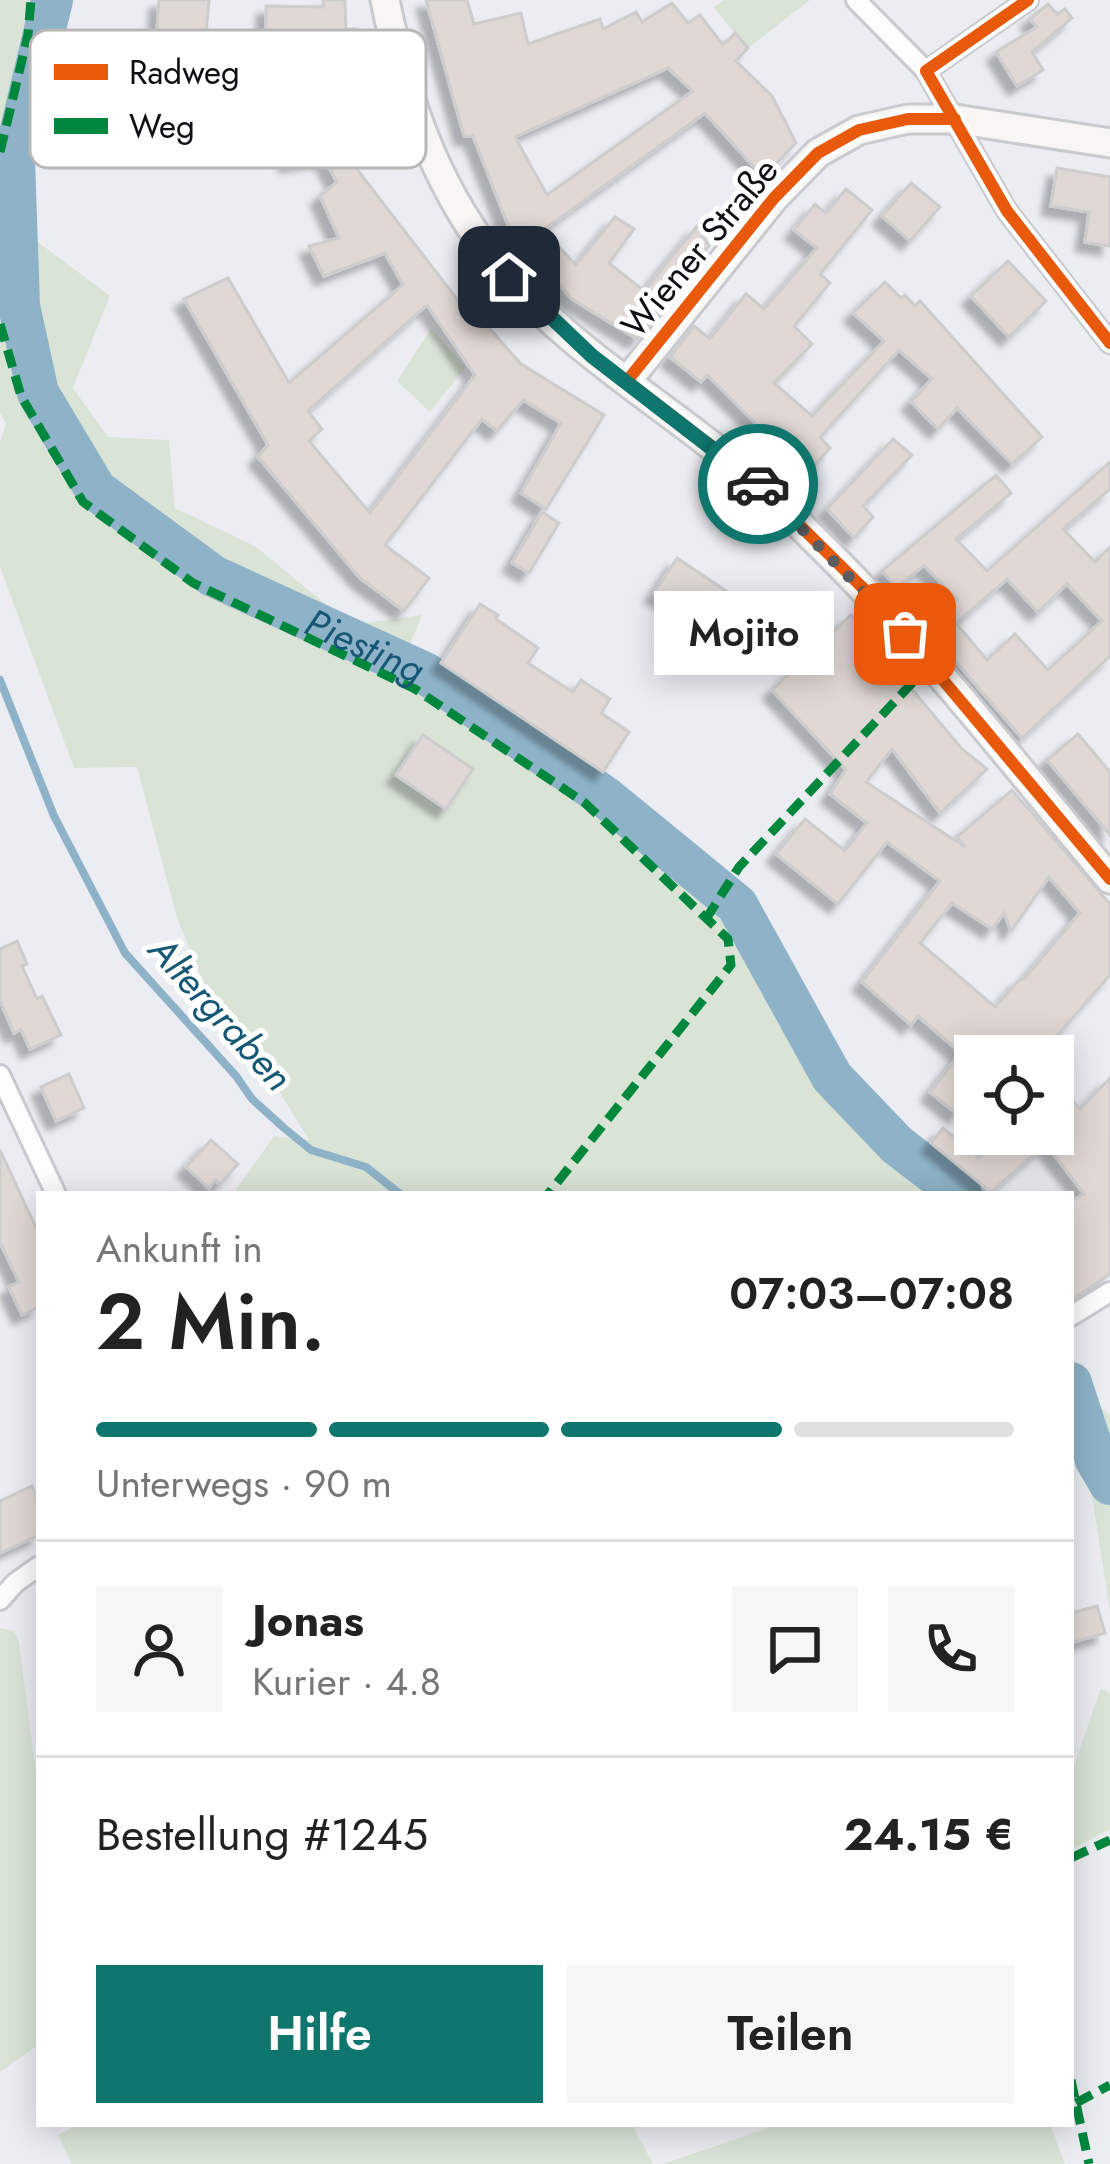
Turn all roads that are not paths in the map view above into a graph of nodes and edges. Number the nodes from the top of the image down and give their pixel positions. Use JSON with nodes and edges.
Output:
{"nodes":[{"id":1,"x":385,"y":0,"type":"edge"},
{"id":2,"x":856,"y":0,"type":"edge"},
{"id":3,"x":1028,"y":0,"type":"edge"},
{"id":4,"x":392,"y":30,"type":"edge"},
{"id":5,"x":926,"y":71,"type":"junction"},
{"id":6,"x":955,"y":119,"type":"junction"},
{"id":7,"x":426,"y":140,"type":"edge"},
{"id":8,"x":1110,"y":143,"type":"edge"},
{"id":9,"x":1110,"y":343,"type":"edge"},
{"id":10,"x":627,"y":381,"type":"junction"},
{"id":11,"x":1110,"y":879,"type":"edge"},
{"id":12,"x":0,"y":1075,"type":"edge"},
{"id":13,"x":55,"y":1191,"type":"edge"},
{"id":14,"x":1110,"y":1292,"type":"edge"},
{"id":15,"x":1074,"y":1314,"type":"edge"},
{"id":16,"x":36,"y":1568,"type":"edge"},
{"id":17,"x":0,"y":1600,"type":"edge"}],
"edges":[{"from":1,"to":4,"type":"main road"},
{"from":2,"to":5,"type":"street"},
{"from":3,"to":5,"type":"street"},
{"from":5,"to":6,"type":"street"},
{"from":6,"to":8,"type":"main road","name":"Wiener Straße"},
{"from":6,"to":9,"type":"street"},
{"from":6,"to":10,"type":"main road","name":"Wiener Straße"},
{"from":7,"to":10,"type":"main road"},
{"from":10,"to":11,"type":"main road"},
{"from":12,"to":13,"type":"street"},
{"from":14,"to":15,"type":"street"},
{"from":16,"to":17,"type":"street"}]}
